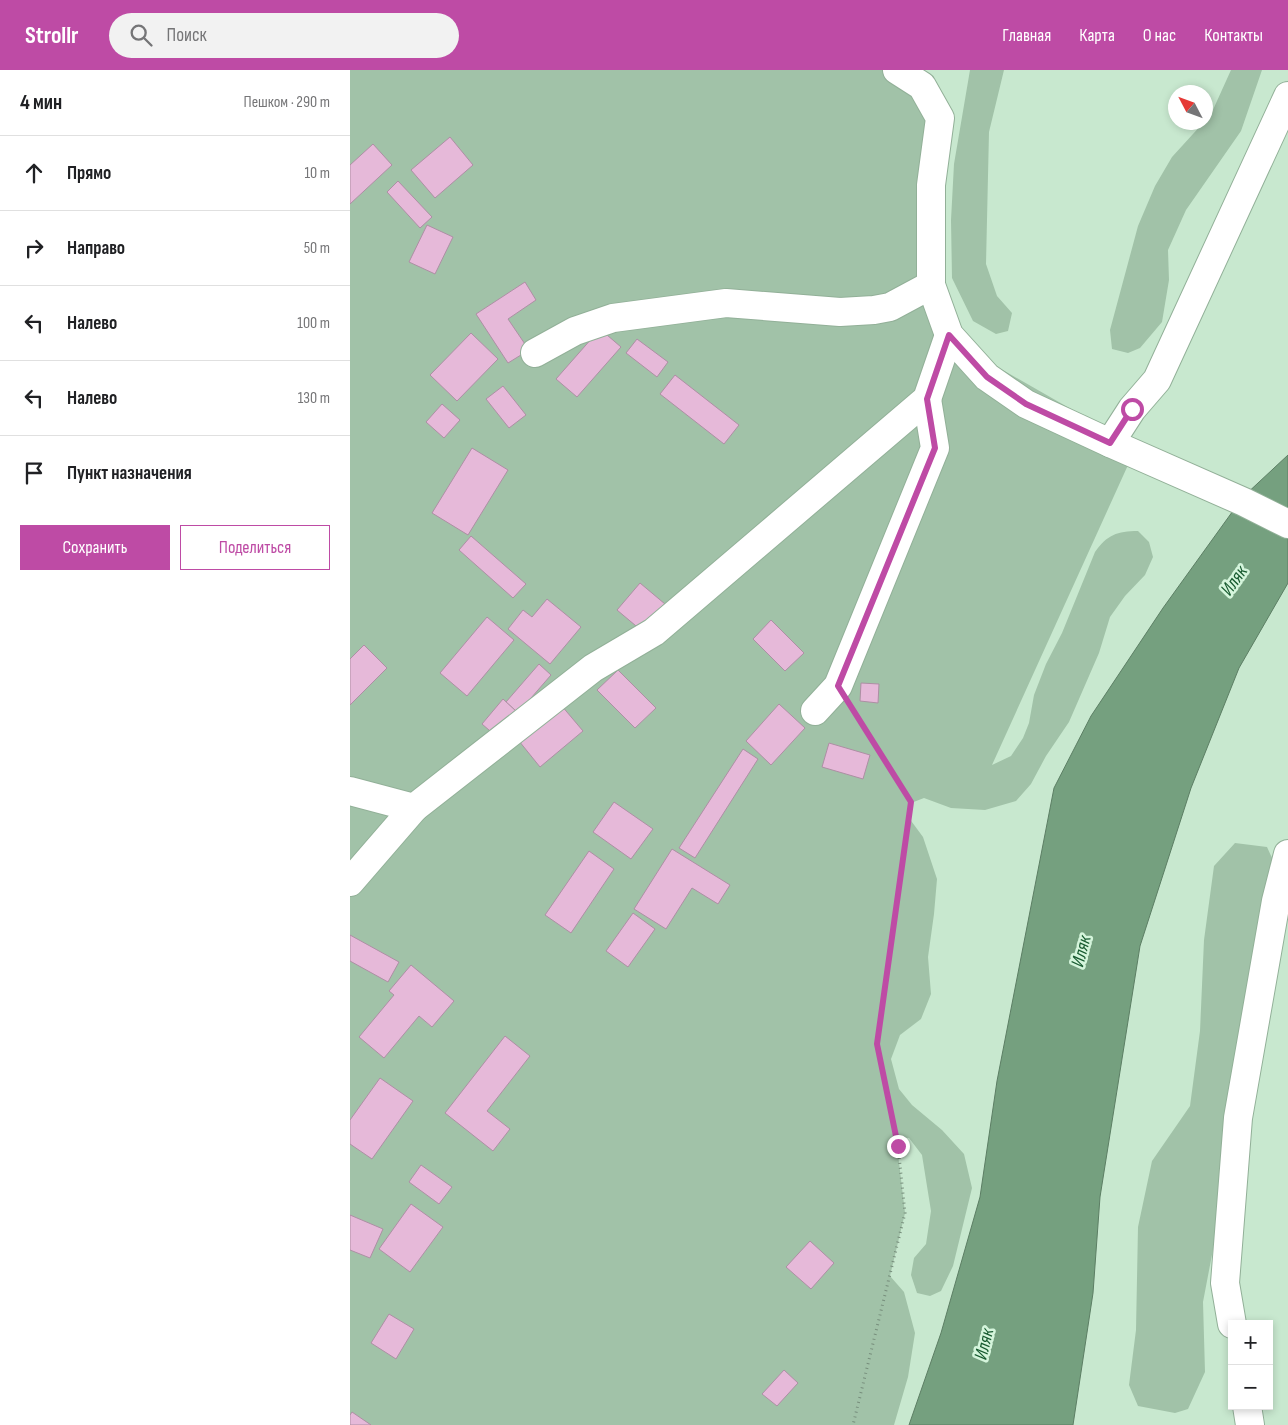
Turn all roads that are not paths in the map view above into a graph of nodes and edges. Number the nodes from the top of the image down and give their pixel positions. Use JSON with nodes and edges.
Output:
{"nodes":[{"id":1,"x":898,"y":70,"type":"edge"},
{"id":2,"x":1288,"y":96,"type":"edge"},
{"id":3,"x":931,"y":285,"type":"junction"},
{"id":4,"x":949,"y":335,"type":"junction"},
{"id":5,"x":535,"y":352,"type":"dead end"},
{"id":6,"x":927,"y":399,"type":"junction"},
{"id":7,"x":1114,"y":445,"type":"junction"},
{"id":8,"x":1288,"y":524,"type":"edge"},
{"id":9,"x":816,"y":711,"type":"dead end"},
{"id":10,"x":350,"y":791,"type":"edge"},
{"id":11,"x":414,"y":808,"type":"junction"},
{"id":12,"x":1288,"y":854,"type":"edge"},
{"id":13,"x":350,"y":882,"type":"edge"},
{"id":14,"x":1231,"y":1320,"type":"edge"},
{"id":15,"x":1248,"y":1410,"type":"edge"},
{"id":16,"x":1250,"y":1425,"type":"edge"}],
"edges":[{"from":1,"to":3,"type":"street"},
{"from":2,"to":7,"type":"street"},
{"from":3,"to":4,"type":"street"},
{"from":3,"to":5,"type":"street"},
{"from":4,"to":6,"type":"street"},
{"from":4,"to":7,"type":"street"},
{"from":6,"to":9,"type":"street"},
{"from":6,"to":11,"type":"street"},
{"from":7,"to":8,"type":"street"},
{"from":10,"to":11,"type":"street"},
{"from":11,"to":13,"type":"street"},
{"from":12,"to":14,"type":"street"},
{"from":15,"to":16,"type":"street"}]}
